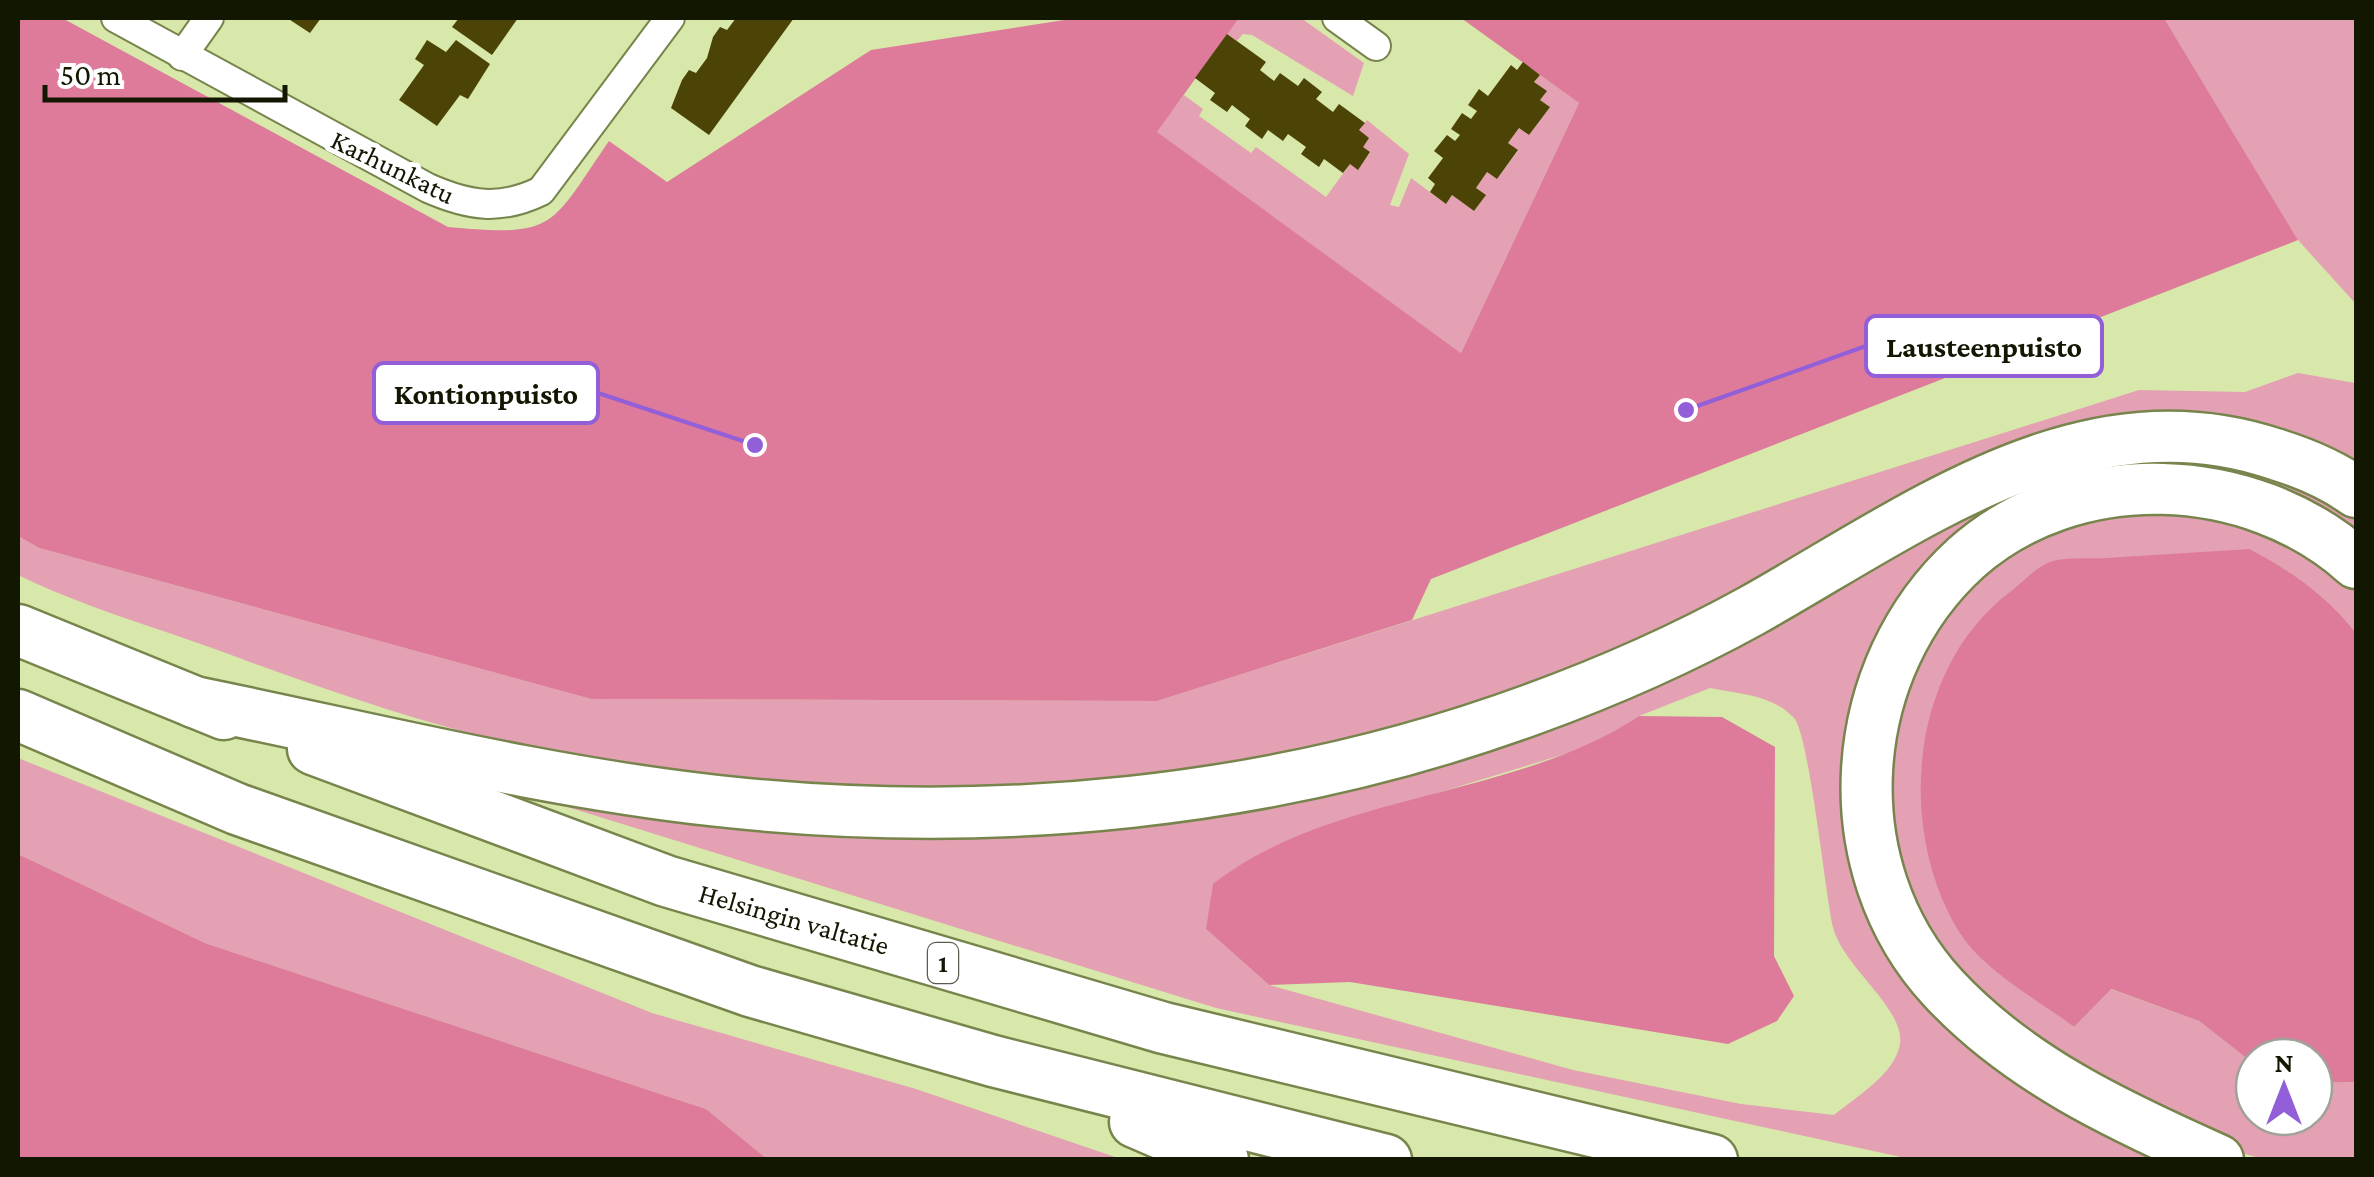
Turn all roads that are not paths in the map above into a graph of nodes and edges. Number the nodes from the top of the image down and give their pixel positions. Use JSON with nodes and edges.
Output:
{"nodes":[{"id":1,"x":116,"y":18,"type":"edge"},
{"id":2,"x":210,"y":18,"type":"edge"},
{"id":3,"x":670,"y":18,"type":"edge"},
{"id":4,"x":1337,"y":18,"type":"edge"},
{"id":5,"x":1376,"y":46,"type":"dead end"},
{"id":6,"x":182,"y":56,"type":"junction"},
{"id":7,"x":2356,"y":492,"type":"edge"},
{"id":8,"x":2356,"y":563,"type":"edge"},
{"id":9,"x":18,"y":630,"type":"edge"},
{"id":10,"x":194,"y":702,"type":"junction"},
{"id":11,"x":18,"y":715,"type":"edge"},
{"id":12,"x":992,"y":1061,"type":"junction"},
{"id":13,"x":1223,"y":1160,"type":"edge"},
{"id":14,"x":1386,"y":1160,"type":"edge"},
{"id":15,"x":1712,"y":1160,"type":"edge"},
{"id":16,"x":2218,"y":1160,"type":"edge"}],
"edges":[{"from":1,"to":6,"type":"street","name":"Karhunkatu"},
{"from":2,"to":6,"type":"street"},
{"from":3,"to":6,"type":"street","name":"Karhunkatu"},
{"from":4,"to":5,"type":"street"},
{"from":7,"to":10,"type":"highway"},
{"from":8,"to":16,"type":"highway"},
{"from":9,"to":10,"type":"highway","name":"Helsingin valtatie","number":"1"},
{"from":10,"to":15,"type":"highway","name":"Helsingin valtatie","number":"1"},
{"from":11,"to":12,"type":"highway"},
{"from":12,"to":13,"type":"highway"},
{"from":12,"to":14,"type":"highway"}]}
